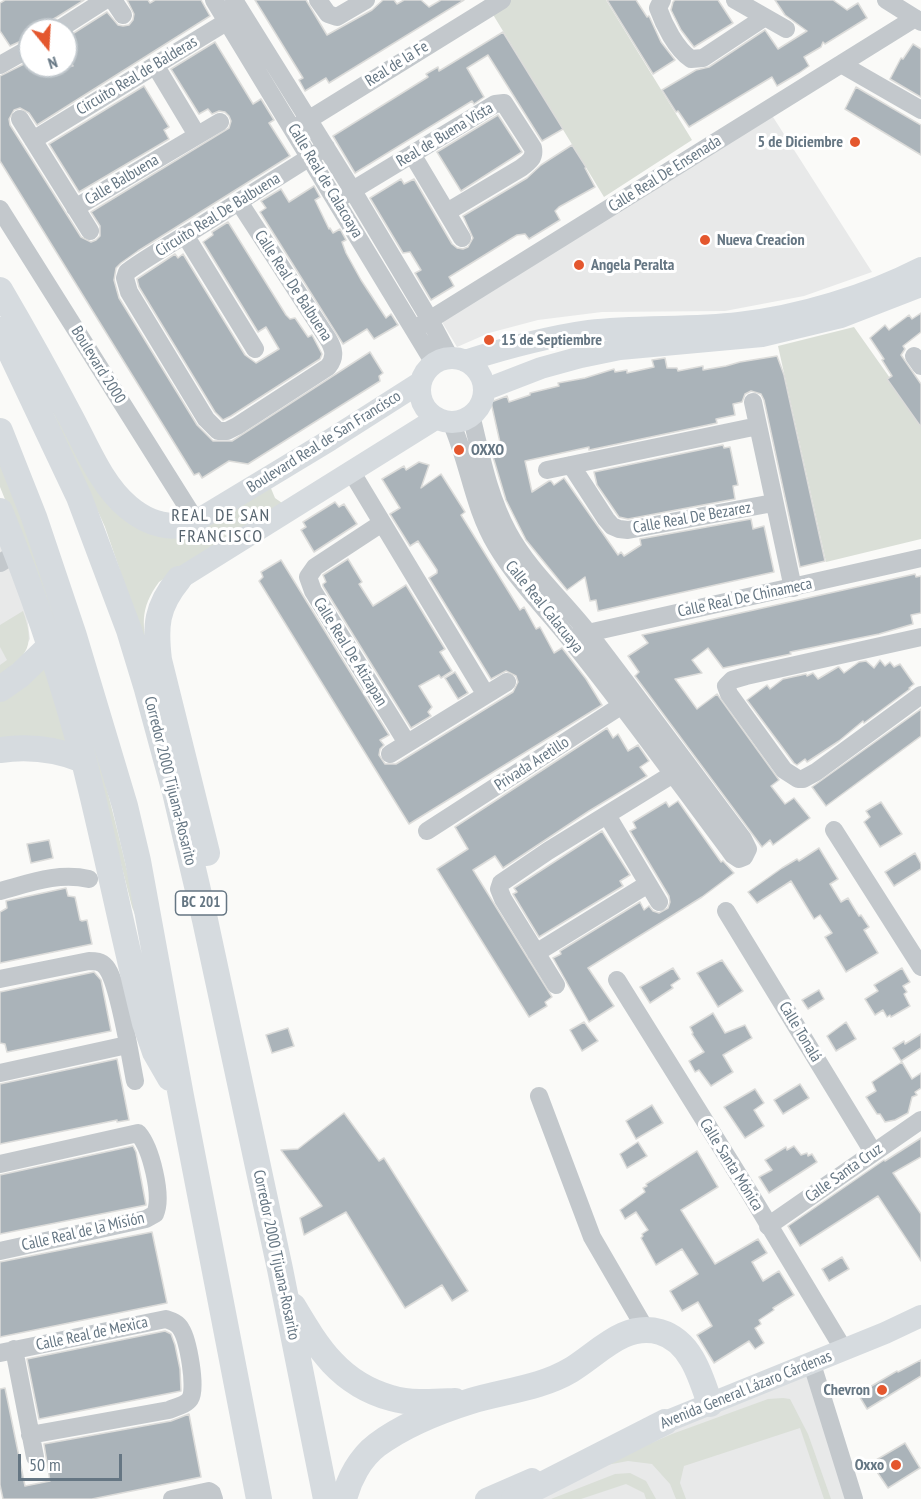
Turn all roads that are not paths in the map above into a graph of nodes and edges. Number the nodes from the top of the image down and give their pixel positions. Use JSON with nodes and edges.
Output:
{"nodes":[{"id":1,"x":105,"y":0,"type":"edge"},
{"id":2,"x":214,"y":0,"type":"edge"},
{"id":3,"x":318,"y":0,"type":"edge"},
{"id":4,"x":366,"y":0,"type":"edge"},
{"id":5,"x":502,"y":0,"type":"edge"},
{"id":6,"x":662,"y":0,"type":"edge"},
{"id":7,"x":735,"y":0,"type":"edge"},
{"id":8,"x":886,"y":0,"type":"edge"},
{"id":9,"x":234,"y":7,"type":"edge"},
{"id":10,"x":765,"y":17,"type":"junction"},
{"id":11,"x":77,"y":18,"type":"edge"},
{"id":12,"x":918,"y":20,"type":"edge"},
{"id":13,"x":786,"y":29,"type":"dead end"},
{"id":14,"x":18,"y":55,"type":"edge"},
{"id":15,"x":841,"y":64,"type":"junction"},
{"id":16,"x":0,"y":65,"type":"edge"},
{"id":17,"x":155,"y":65,"type":"junction"},
{"id":18,"x":921,"y":110,"type":"edge"},
{"id":19,"x":20,"y":119,"type":"dead end"},
{"id":20,"x":309,"y":119,"type":"junction"},
{"id":21,"x":220,"y":122,"type":"dead end"},
{"id":22,"x":293,"y":129,"type":"junction"},
{"id":23,"x":197,"y":135,"type":"junction"},
{"id":24,"x":33,"y":140,"type":"junction"},
{"id":25,"x":326,"y":147,"type":"junction"},
{"id":26,"x":412,"y":154,"type":"junction"},
{"id":27,"x":310,"y":157,"type":"junction"},
{"id":28,"x":353,"y":190,"type":"junction"},
{"id":29,"x":336,"y":200,"type":"junction"},
{"id":30,"x":239,"y":202,"type":"junction"},
{"id":31,"x":75,"y":208,"type":"junction"},
{"id":32,"x":0,"y":209,"type":"edge"},
{"id":33,"x":447,"y":212,"type":"junction"},
{"id":34,"x":90,"y":231,"type":"dead end"},
{"id":35,"x":185,"y":235,"type":"junction"},
{"id":36,"x":462,"y":238,"type":"dead end"},
{"id":37,"x":921,"y":268,"type":"edge"},
{"id":38,"x":921,"y":286,"type":"edge"},
{"id":39,"x":0,"y":290,"type":"edge"},
{"id":40,"x":129,"y":292,"type":"joint"},
{"id":41,"x":423,"y":325,"type":"junction"},
{"id":42,"x":0,"y":330,"type":"edge"},
{"id":43,"x":255,"y":349,"type":"dead end"},
{"id":44,"x":449,"y":361,"type":"junction"},
{"id":45,"x":421,"y":382,"type":"junction"},
{"id":46,"x":484,"y":390,"type":"junction"},
{"id":47,"x":753,"y":402,"type":"dead end"},
{"id":48,"x":453,"y":418,"type":"junction"},
{"id":49,"x":758,"y":426,"type":"junction"},
{"id":50,"x":0,"y":431,"type":"edge"},
{"id":51,"x":330,"y":440,"type":"junction"},
{"id":52,"x":571,"y":465,"type":"junction"},
{"id":53,"x":283,"y":467,"type":"junction"},
{"id":54,"x":547,"y":470,"type":"dead end"},
{"id":55,"x":351,"y":471,"type":"junction"},
{"id":56,"x":302,"y":502,"type":"junction"},
{"id":57,"x":773,"y":503,"type":"junction"},
{"id":58,"x":0,"y":511,"type":"edge"},
{"id":59,"x":196,"y":521,"type":"junction"},
{"id":60,"x":382,"y":523,"type":"junction"},
{"id":61,"x":8,"y":558,"type":"edge"},
{"id":62,"x":921,"y":558,"type":"edge"},
{"id":63,"x":179,"y":579,"type":"joint"},
{"id":64,"x":793,"y":588,"type":"junction"},
{"id":65,"x":588,"y":633,"type":"junction"},
{"id":66,"x":569,"y":637,"type":"junction"},
{"id":67,"x":921,"y":637,"type":"edge"},
{"id":68,"x":49,"y":647,"type":"junction"},
{"id":69,"x":507,"y":682,"type":"dead end"},
{"id":70,"x":0,"y":689,"type":"edge"},
{"id":71,"x":486,"y":694,"type":"junction"},
{"id":72,"x":921,"y":695,"type":"edge"},
{"id":73,"x":629,"y":701,"type":"junction"},
{"id":74,"x":407,"y":743,"type":"junction"},
{"id":75,"x":0,"y":750,"type":"edge"},
{"id":76,"x":390,"y":754,"type":"dead end"},
{"id":77,"x":83,"y":760,"type":"junction"},
{"id":78,"x":607,"y":815,"type":"junction"},
{"id":79,"x":834,"y":830,"type":"dead end"},
{"id":80,"x":427,"y":831,"type":"dead end"},
{"id":81,"x":89,"y":879,"type":"dead end"},
{"id":82,"x":648,"y":884,"type":"junction"},
{"id":83,"x":0,"y":891,"type":"edge"},
{"id":84,"x":659,"y":902,"type":"dead end"},
{"id":85,"x":726,"y":911,"type":"dead end"},
{"id":86,"x":536,"y":953,"type":"junction"},
{"id":87,"x":921,"y":968,"type":"edge"},
{"id":88,"x":0,"y":979,"type":"edge"},
{"id":89,"x":617,"y":980,"type":"dead end"},
{"id":90,"x":556,"y":985,"type":"dead end"},
{"id":91,"x":127,"y":1045,"type":"junction"},
{"id":92,"x":0,"y":1073,"type":"edge"},
{"id":93,"x":135,"y":1081,"type":"dead end"},
{"id":94,"x":239,"y":1083,"type":"junction"},
{"id":95,"x":180,"y":1096,"type":"junction"},
{"id":96,"x":539,"y":1096,"type":"dead end"},
{"id":97,"x":921,"y":1120,"type":"edge"},
{"id":98,"x":873,"y":1152,"type":"junction"},
{"id":99,"x":0,"y":1164,"type":"edge"},
{"id":100,"x":768,"y":1226,"type":"junction"},
{"id":101,"x":0,"y":1251,"type":"edge"},
{"id":102,"x":284,"y":1291,"type":"junction"},
{"id":103,"x":921,"y":1316,"type":"edge"},
{"id":104,"x":646,"y":1330,"type":"junction"},
{"id":105,"x":843,"y":1350,"type":"junction"},
{"id":106,"x":7,"y":1351,"type":"edge"},
{"id":107,"x":812,"y":1364,"type":"junction"},
{"id":108,"x":470,"y":1401,"type":"junction"},
{"id":109,"x":710,"y":1404,"type":"junction"},
{"id":110,"x":665,"y":1422,"type":"junction"},
{"id":111,"x":30,"y":1435,"type":"junction"},
{"id":112,"x":35,"y":1457,"type":"dead end"},
{"id":113,"x":172,"y":1499,"type":"edge"},
{"id":114,"x":213,"y":1499,"type":"edge"},
{"id":115,"x":259,"y":1499,"type":"edge"},
{"id":116,"x":326,"y":1499,"type":"edge"},
{"id":117,"x":344,"y":1499,"type":"edge"},
{"id":118,"x":486,"y":1499,"type":"edge"},
{"id":119,"x":514,"y":1499,"type":"edge"},
{"id":120,"x":854,"y":1499,"type":"edge"}],
"edges":[{"from":1,"to":11,"type":"street"},
{"from":2,"to":9,"type":"street","name":"Calle Real de Calacoaya"},
{"from":3,"to":4,"type":"street"},
{"from":5,"to":20,"type":"street","name":"Real de la Fe"},
{"from":6,"to":10,"type":"street"},
{"from":7,"to":10,"type":"street"},
{"from":8,"to":12,"type":"street"},
{"from":9,"to":17,"type":"street","name":"Circuito Real de Balderas"},
{"from":9,"to":20,"type":"street","name":"Calle Real de Calacoaya"},
{"from":9,"to":22,"type":"street","name":"Calle Real de Calacoaya"},
{"from":10,"to":13,"type":"street"},
{"from":12,"to":15,"type":"street","name":"Calle Real De Ensenada"},
{"from":14,"to":16,"type":"street"},
{"from":15,"to":18,"type":"street"},
{"from":15,"to":41,"type":"street","name":"Calle Real De Ensenada"},
{"from":17,"to":23,"type":"street"},
{"from":17,"to":24,"type":"street","name":"Circuito Real de Balderas"},
{"from":19,"to":24,"type":"street","name":"Calle Balbuena"},
{"from":20,"to":22,"type":"street","name":"Real de la Fe"},
{"from":20,"to":25,"type":"street","name":"Calle Real de Calacoaya"},
{"from":21,"to":23,"type":"street","name":"Calle Balbuena"},
{"from":22,"to":27,"type":"street","name":"Calle Real de Calacoaya"},
{"from":23,"to":31,"type":"street","name":"Calle Balbuena"},
{"from":24,"to":31,"type":"street","name":"Calle Balbuena"},
{"from":25,"to":27,"type":"street","name":"Circuito Real De Balbuena"},
{"from":25,"to":28,"type":"street","name":"Calle Real de Calacoaya"},
{"from":26,"to":28,"type":"street","name":"Real de Buena Vista"},
{"from":26,"to":33,"type":"street"},
{"from":26,"to":33,"type":"street","name":"Real de Buena Vista"},
{"from":27,"to":29,"type":"street","name":"Calle Real de Calacoaya"},
{"from":27,"to":30,"type":"street","name":"Circuito Real De Balbuena"},
{"from":28,"to":29,"type":"street","name":"Real de Buena Vista"},
{"from":28,"to":41,"type":"street","name":"Calle Real de Calacoaya"},
{"from":29,"to":41,"type":"street","name":"Calle Real de Calacoaya"},
{"from":30,"to":35,"type":"street","name":"Circuito Real De Balbuena"},
{"from":30,"to":40,"type":"street","name":"Calle Real De Balbuena"},
{"from":31,"to":34,"type":"street"},
{"from":32,"to":59,"type":"street","name":"Boulevard 2000"},
{"from":33,"to":36,"type":"street"},
{"from":35,"to":40,"type":"street","name":"Circuito Real De Balbuena"},
{"from":35,"to":43,"type":"street"},
{"from":37,"to":44,"type":"main road"},
{"from":38,"to":46,"type":"main road"},
{"from":39,"to":59,"type":"highway"},
{"from":41,"to":44,"type":"street","name":"Calle Real de Calacoaya"},
{"from":42,"to":94,"type":"highway","name":"Corredor 2000 Tijuana-Rosarito","number":"BC 201"},
{"from":44,"to":45,"type":"main road"},
{"from":44,"to":46,"type":"main road"},
{"from":45,"to":48,"type":"main road"},
{"from":45,"to":51,"type":"main road","name":"Boulevard Real de San Francisco"},
{"from":46,"to":48,"type":"main road"},
{"from":47,"to":49,"type":"street","name":"Calle Real De Bezarez"},
{"from":48,"to":55,"type":"main road"},
{"from":48,"to":65,"type":"street","name":"Calle Real Calacuaya"},
{"from":48,"to":66,"type":"street","name":"Calle Real Calacuaya"},
{"from":49,"to":52,"type":"street"},
{"from":49,"to":57,"type":"street","name":"Calle Real De Bezarez"},
{"from":50,"to":95,"type":"highway"},
{"from":51,"to":53,"type":"main road","name":"Boulevard Real de San Francisco"},
{"from":51,"to":55,"type":"main road"},
{"from":52,"to":54,"type":"street"},
{"from":52,"to":57,"type":"street","name":"Calle Real De Bezarez"},
{"from":53,"to":56,"type":"main road"},
{"from":53,"to":59,"type":"main road","name":"Boulevard Real de San Francisco"},
{"from":55,"to":56,"type":"main road"},
{"from":55,"to":60,"type":"street"},
{"from":56,"to":63,"type":"main road"},
{"from":57,"to":64,"type":"street","name":"Calle Real De Bezarez"},
{"from":58,"to":61,"type":"highway"},
{"from":60,"to":71,"type":"street"},
{"from":60,"to":74,"type":"street","name":"Calle Real De Atizapan"},
{"from":61,"to":68,"type":"highway"},
{"from":62,"to":64,"type":"street","name":"Calle Real De Chinameca"},
{"from":63,"to":94,"type":"highway"},
{"from":64,"to":65,"type":"street","name":"Calle Real De Chinameca"},
{"from":65,"to":66,"type":"street","name":"Calle Real De Chinameca"},
{"from":65,"to":73,"type":"street","name":"Calle Real Calacuaya"},
{"from":66,"to":73,"type":"street","name":"Calle Real Calacuaya"},
{"from":67,"to":72,"type":"street"},
{"from":68,"to":70,"type":"highway"},
{"from":68,"to":77,"type":"highway"},
{"from":69,"to":71,"type":"street"},
{"from":71,"to":74,"type":"street"},
{"from":73,"to":78,"type":"street","name":"Calle Real Calacuaya"},
{"from":73,"to":80,"type":"street","name":"Privada Aretillo"},
{"from":74,"to":76,"type":"street"},
{"from":75,"to":77,"type":"highway"},
{"from":77,"to":95,"type":"highway"},
{"from":78,"to":82,"type":"street"},
{"from":78,"to":86,"type":"street"},
{"from":79,"to":87,"type":"street"},
{"from":81,"to":83,"type":"street"},
{"from":82,"to":84,"type":"street"},
{"from":82,"to":86,"type":"street"},
{"from":85,"to":98,"type":"street","name":"Calle Tonalá"},
{"from":86,"to":90,"type":"street"},
{"from":88,"to":91,"type":"street"},
{"from":89,"to":100,"type":"street","name":"Calle Santa Mónica"},
{"from":91,"to":92,"type":"street"},
{"from":91,"to":93,"type":"street"},
{"from":94,"to":102,"type":"highway","name":"Corredor 2000 Tijuana-Rosarito","number":"BC 201"},
{"from":95,"to":115,"type":"highway"},
{"from":96,"to":104,"type":"street"},
{"from":97,"to":98,"type":"street","name":"Calle Santa Cruz"},
{"from":98,"to":100,"type":"street","name":"Calle Santa Cruz"},
{"from":99,"to":101,"type":"street","name":"Calle Real de la Misión"},
{"from":100,"to":105,"type":"street","name":"Calle Santa Mónica"},
{"from":102,"to":108,"type":"highway"},
{"from":102,"to":116,"type":"highway","name":"Corredor 2000 Tijuana-Rosarito","number":"BC 201"},
{"from":103,"to":105,"type":"main road","name":"Avenida General Lázaro Cárdenas"},
{"from":104,"to":108,"type":"highway"},
{"from":104,"to":109,"type":"highway"},
{"from":105,"to":107,"type":"main road","name":"Avenida General Lázaro Cárdenas"},
{"from":106,"to":111,"type":"street","name":"Calle Real de Mexica"},
{"from":106,"to":111,"type":"street","name":"Calle Real de Mexica"},
{"from":107,"to":109,"type":"main road","name":"Avenida General Lázaro Cárdenas"},
{"from":107,"to":120,"type":"street"},
{"from":108,"to":117,"type":"highway"},
{"from":109,"to":110,"type":"main road","name":"Avenida General Lázaro Cárdenas"},
{"from":110,"to":118,"type":"main road","name":"Avenida General Lázaro Cárdenas"},
{"from":110,"to":119,"type":"highway"},
{"from":111,"to":112,"type":"street","name":"Calle Real de Mexica"},
{"from":113,"to":114,"type":"street"}]}
